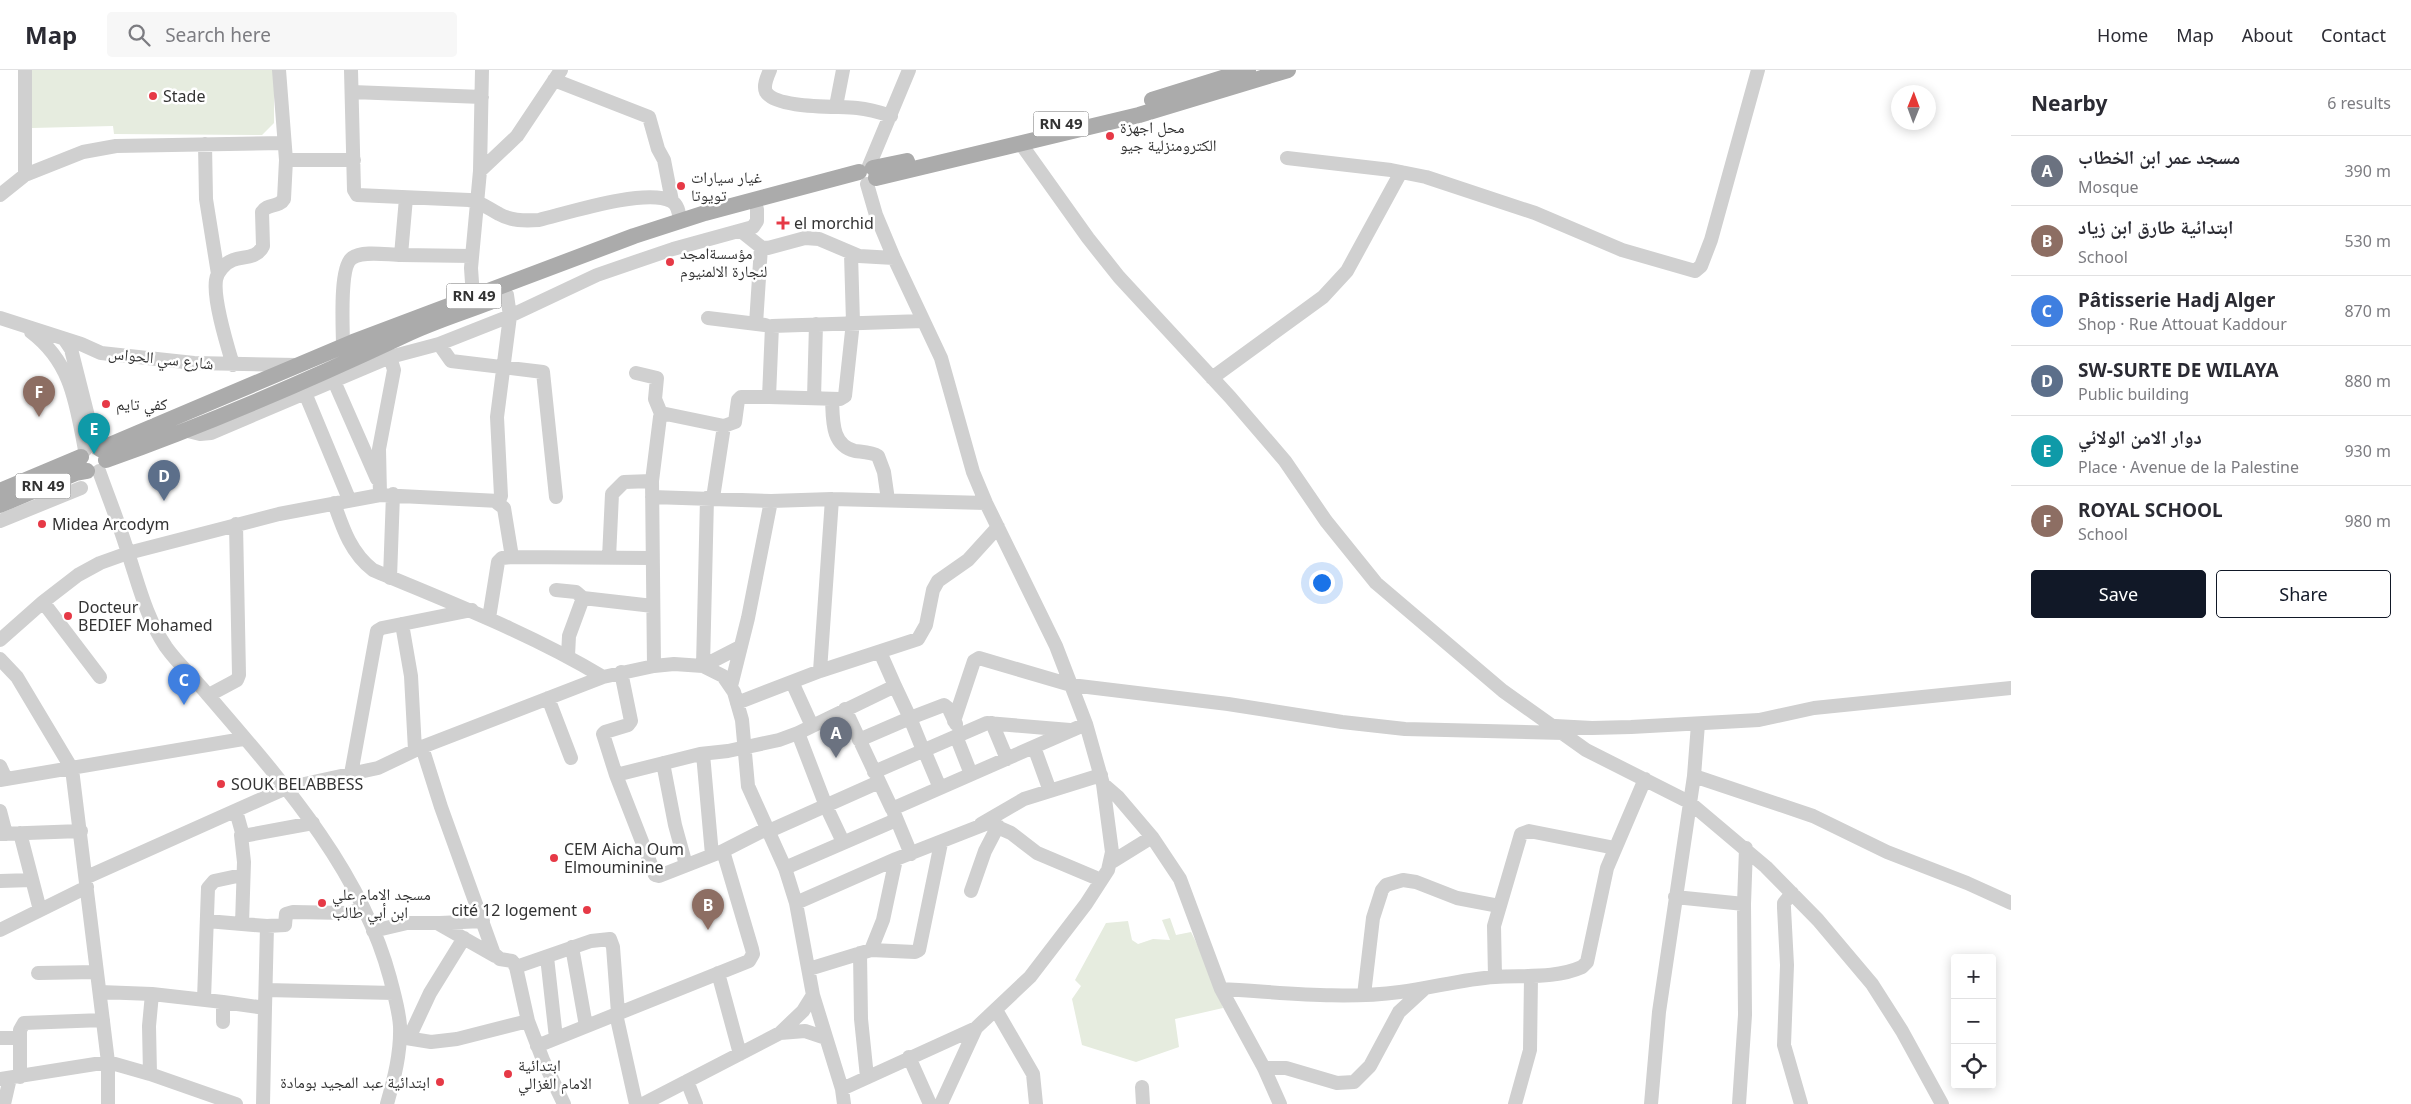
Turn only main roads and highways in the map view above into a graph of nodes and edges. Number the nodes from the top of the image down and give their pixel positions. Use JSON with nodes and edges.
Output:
{"nodes":[{"id":1,"x":1288,"y":70,"type":"edge"},
{"id":2,"x":1253,"y":73,"type":"edge"},
{"id":3,"x":868,"y":175,"type":"junction"},
{"id":4,"x":93,"y":458,"type":"junction"},
{"id":5,"x":0,"y":491,"type":"edge"},
{"id":6,"x":0,"y":505,"type":"edge"}],
"edges":[{"from":1,"to":2,"type":"main road","number":"RN 49"},
{"from":2,"to":3,"type":"main road","number":"RN 49"},
{"from":2,"to":3,"type":"main road","number":"RN 49"},
{"from":3,"to":4,"type":"main road","number":"RN 49"},
{"from":3,"to":4,"type":"main road","number":"RN 49"},
{"from":4,"to":5,"type":"main road","number":"RN 49"},
{"from":4,"to":6,"type":"main road","number":"RN 49"}]}
